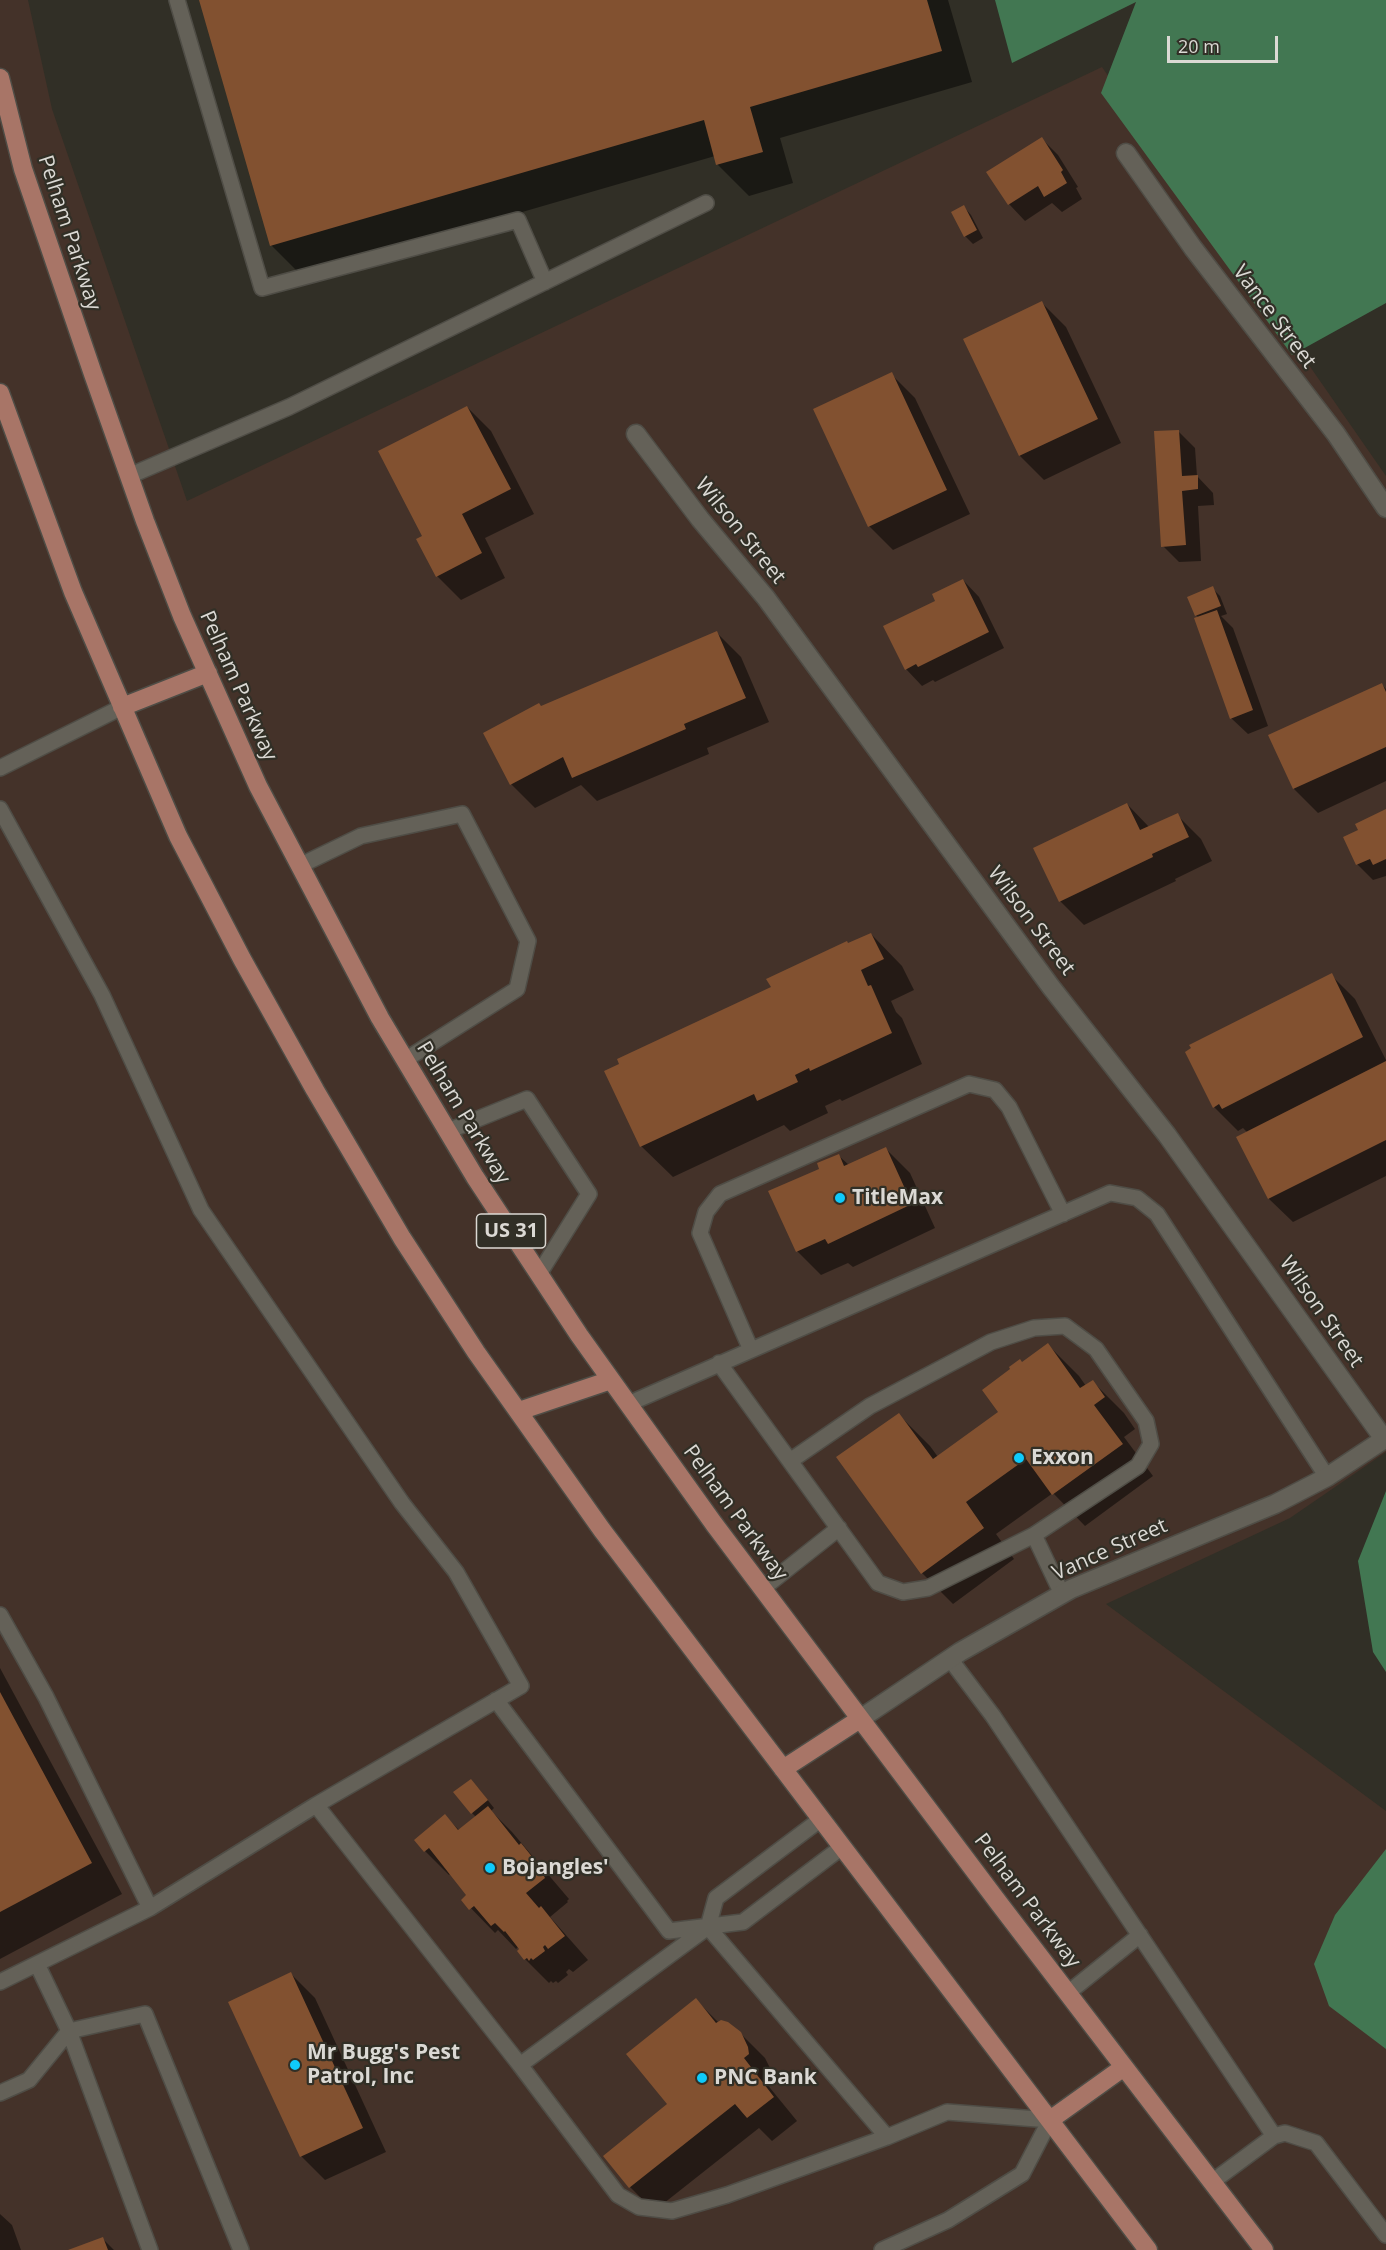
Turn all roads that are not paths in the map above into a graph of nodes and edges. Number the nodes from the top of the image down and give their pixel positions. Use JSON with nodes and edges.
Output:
{"nodes":[{"id":1,"x":177,"y":0,"type":"edge"},
{"id":2,"x":0,"y":78,"type":"edge"},
{"id":3,"x":1126,"y":153,"type":"dead end"},
{"id":4,"x":706,"y":203,"type":"dead end"},
{"id":5,"x":545,"y":282,"type":"junction"},
{"id":6,"x":0,"y":393,"type":"edge"},
{"id":7,"x":636,"y":434,"type":"dead end"},
{"id":8,"x":129,"y":476,"type":"junction"},
{"id":9,"x":1386,"y":508,"type":"edge"},
{"id":10,"x":208,"y":673,"type":"junction"},
{"id":11,"x":122,"y":707,"type":"junction"},
{"id":12,"x":0,"y":768,"type":"edge"},
{"id":13,"x":0,"y":809,"type":"edge"},
{"id":14,"x":299,"y":866,"type":"junction"},
{"id":15,"x":405,"y":1060,"type":"junction"},
{"id":16,"x":448,"y":1131,"type":"junction"},
{"id":17,"x":1063,"y":1214,"type":"junction"},
{"id":18,"x":539,"y":1274,"type":"junction"},
{"id":19,"x":751,"y":1350,"type":"junction"},
{"id":20,"x":719,"y":1363,"type":"junction"},
{"id":21,"x":611,"y":1380,"type":"junction"},
{"id":22,"x":628,"y":1404,"type":"junction"},
{"id":23,"x":519,"y":1412,"type":"junction"},
{"id":24,"x":1385,"y":1438,"type":"edge"},
{"id":25,"x":790,"y":1461,"type":"junction"},
{"id":26,"x":1327,"y":1477,"type":"junction"},
{"id":27,"x":839,"y":1528,"type":"junction"},
{"id":28,"x":1034,"y":1535,"type":"junction"},
{"id":29,"x":762,"y":1589,"type":"junction"},
{"id":30,"x":1062,"y":1594,"type":"junction"},
{"id":31,"x":0,"y":1615,"type":"edge"},
{"id":32,"x":951,"y":1659,"type":"junction"},
{"id":33,"x":496,"y":1700,"type":"junction"},
{"id":34,"x":860,"y":1719,"type":"junction"},
{"id":35,"x":783,"y":1769,"type":"junction"},
{"id":36,"x":316,"y":1805,"type":"junction"},
{"id":37,"x":821,"y":1819,"type":"junction"},
{"id":38,"x":842,"y":1847,"type":"junction"},
{"id":39,"x":150,"y":1908,"type":"junction"},
{"id":40,"x":708,"y":1927,"type":"junction"},
{"id":41,"x":1140,"y":1935,"type":"junction"},
{"id":42,"x":37,"y":1964,"type":"junction"},
{"id":43,"x":0,"y":1982,"type":"edge"},
{"id":44,"x":1068,"y":1993,"type":"junction"},
{"id":45,"x":69,"y":2031,"type":"junction"},
{"id":46,"x":520,"y":2065,"type":"junction"},
{"id":47,"x":1124,"y":2067,"type":"junction"},
{"id":48,"x":0,"y":2093,"type":"edge"},
{"id":49,"x":1050,"y":2120,"type":"junction"},
{"id":50,"x":1274,"y":2136,"type":"junction"},
{"id":51,"x":887,"y":2137,"type":"junction"},
{"id":52,"x":1212,"y":2182,"type":"junction"},
{"id":53,"x":1386,"y":2235,"type":"edge"},
{"id":54,"x":891,"y":2248,"type":"edge"},
{"id":55,"x":150,"y":2250,"type":"edge"},
{"id":56,"x":241,"y":2250,"type":"edge"},
{"id":57,"x":1148,"y":2250,"type":"edge"},
{"id":58,"x":1264,"y":2250,"type":"edge"}],
"edges":[{"from":1,"to":5,"type":"lane"},
{"from":2,"to":8,"type":"main road","name":"Pelham Parkway","number":"US 31"},
{"from":3,"to":9,"type":"street","name":"Vance Street"},
{"from":4,"to":5,"type":"lane"},
{"from":5,"to":8,"type":"lane"},
{"from":6,"to":11,"type":"main road"},
{"from":7,"to":24,"type":"street","name":"Wilson Street"},
{"from":8,"to":10,"type":"main road","name":"Pelham Parkway","number":"US 31"},
{"from":10,"to":11,"type":"main road"},
{"from":10,"to":14,"type":"main road","name":"Pelham Parkway","number":"US 31"},
{"from":11,"to":12,"type":"lane"},
{"from":11,"to":23,"type":"main road"},
{"from":13,"to":33,"type":"lane"},
{"from":14,"to":15,"type":"main road","name":"Pelham Parkway","number":"US 31"},
{"from":14,"to":15,"type":"lane"},
{"from":15,"to":16,"type":"main road","name":"Pelham Parkway","number":"US 31"},
{"from":16,"to":18,"type":"main road","name":"Pelham Parkway","number":"US 31"},
{"from":16,"to":18,"type":"lane"},
{"from":17,"to":19,"type":"lane"},
{"from":17,"to":19,"type":"lane"},
{"from":17,"to":26,"type":"lane"},
{"from":18,"to":21,"type":"main road","name":"Pelham Parkway","number":"US 31"},
{"from":19,"to":20,"type":"lane"},
{"from":20,"to":22,"type":"lane"},
{"from":20,"to":25,"type":"lane"},
{"from":21,"to":22,"type":"main road","name":"Pelham Parkway","number":"US 31"},
{"from":21,"to":23,"type":"main road"},
{"from":22,"to":29,"type":"main road","name":"Pelham Parkway","number":"US 31"},
{"from":23,"to":35,"type":"main road"},
{"from":24,"to":26,"type":"street","name":"Vance Street"},
{"from":25,"to":27,"type":"lane"},
{"from":25,"to":28,"type":"lane"},
{"from":26,"to":30,"type":"street","name":"Vance Street"},
{"from":27,"to":28,"type":"lane"},
{"from":27,"to":29,"type":"lane"},
{"from":28,"to":30,"type":"lane"},
{"from":29,"to":34,"type":"main road","name":"Pelham Parkway","number":"US 31"},
{"from":30,"to":32,"type":"street","name":"Vance Street"},
{"from":31,"to":39,"type":"lane"},
{"from":32,"to":34,"type":"street","name":"Vance Street"},
{"from":32,"to":41,"type":"lane"},
{"from":33,"to":36,"type":"lane"},
{"from":33,"to":40,"type":"lane"},
{"from":34,"to":35,"type":"main road"},
{"from":34,"to":44,"type":"main road","name":"Pelham Parkway","number":"US 31"},
{"from":35,"to":37,"type":"main road"},
{"from":36,"to":39,"type":"lane"},
{"from":36,"to":46,"type":"lane"},
{"from":37,"to":38,"type":"main road"},
{"from":37,"to":40,"type":"lane"},
{"from":38,"to":40,"type":"lane"},
{"from":38,"to":49,"type":"main road"},
{"from":39,"to":42,"type":"lane"},
{"from":40,"to":46,"type":"lane"},
{"from":40,"to":51,"type":"lane"},
{"from":41,"to":44,"type":"lane"},
{"from":41,"to":50,"type":"lane"},
{"from":42,"to":43,"type":"lane"},
{"from":42,"to":45,"type":"lane"},
{"from":44,"to":47,"type":"main road","name":"Pelham Parkway","number":"US 31"},
{"from":45,"to":48,"type":"lane"},
{"from":45,"to":55,"type":"lane"},
{"from":45,"to":56,"type":"lane"},
{"from":46,"to":51,"type":"lane"},
{"from":47,"to":49,"type":"main road"},
{"from":47,"to":52,"type":"main road","name":"Pelham Parkway","number":"US 31"},
{"from":49,"to":51,"type":"lane"},
{"from":49,"to":54,"type":"lane"},
{"from":49,"to":57,"type":"main road"},
{"from":50,"to":52,"type":"lane"},
{"from":50,"to":53,"type":"lane"},
{"from":52,"to":58,"type":"main road","name":"Pelham Parkway","number":"US 31"}]}
